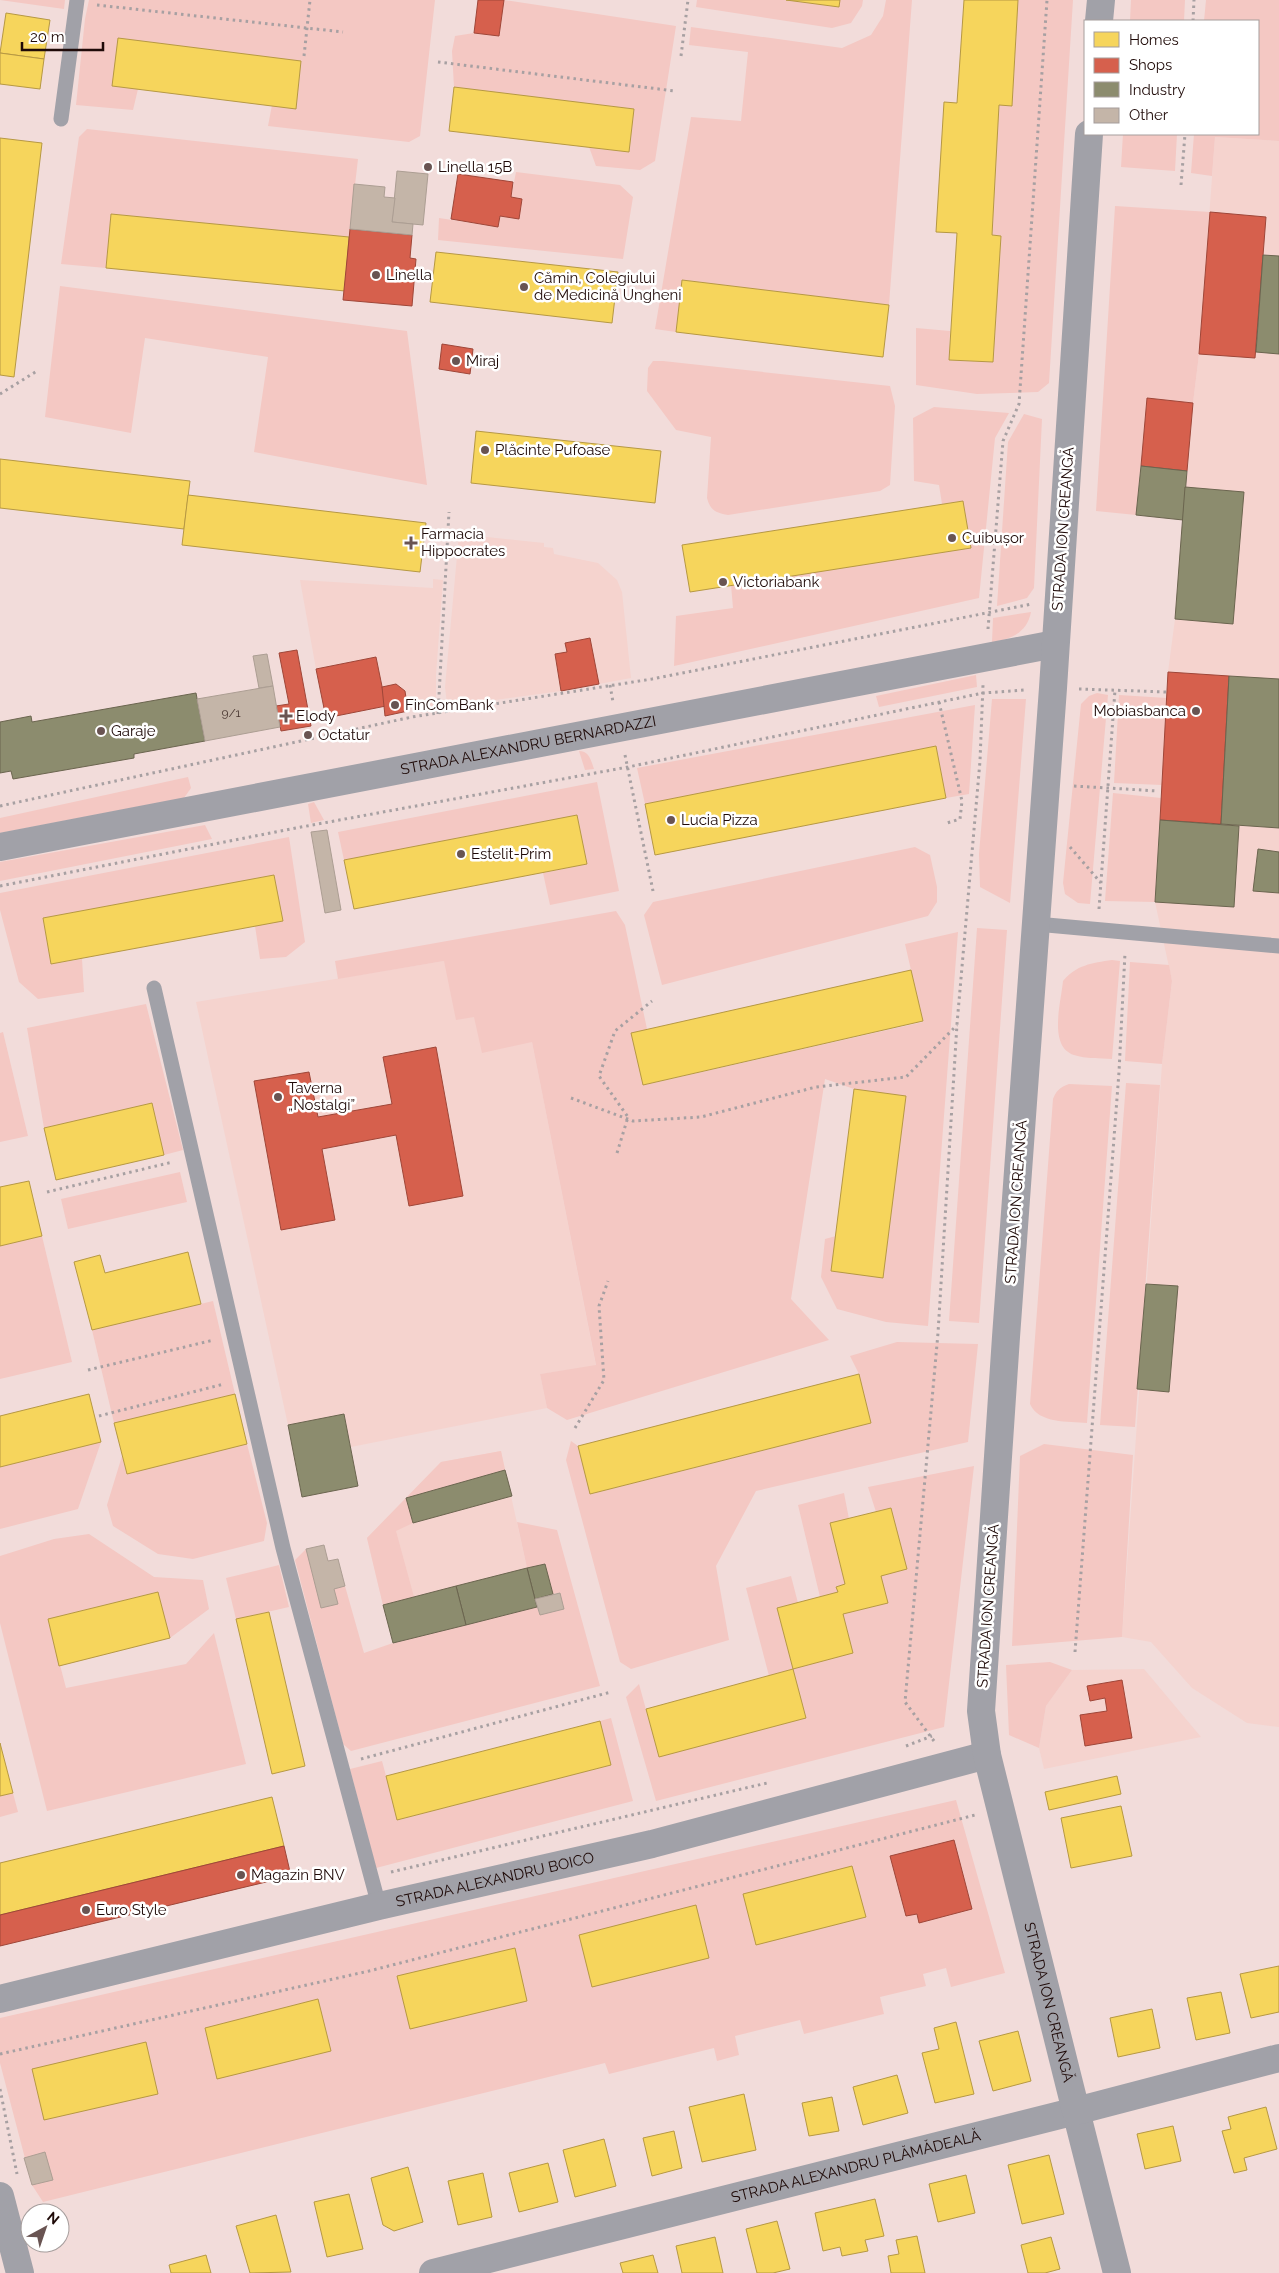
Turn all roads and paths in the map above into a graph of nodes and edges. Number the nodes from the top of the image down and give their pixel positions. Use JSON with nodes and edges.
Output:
{"nodes":[{"id":1,"x":310,"y":0,"type":"edge"},
{"id":2,"x":688,"y":0,"type":"edge"},
{"id":3,"x":1048,"y":0,"type":"edge"},
{"id":4,"x":1101,"y":0,"type":"edge"},
{"id":5,"x":1194,"y":0,"type":"edge"},
{"id":6,"x":77,"y":1,"type":"edge"},
{"id":7,"x":1099,"y":20,"type":"edge"},
{"id":8,"x":1193,"y":20,"type":"edge"},
{"id":9,"x":307,"y":28,"type":"junction"},
{"id":10,"x":343,"y":32,"type":"dead end"},
{"id":11,"x":304,"y":56,"type":"dead end"},
{"id":12,"x":681,"y":56,"type":"dead end"},
{"id":13,"x":438,"y":62,"type":"dead end"},
{"id":14,"x":675,"y":92,"type":"dead end"},
{"id":15,"x":61,"y":119,"type":"dead end"},
{"id":16,"x":1089,"y":135,"type":"edge"},
{"id":17,"x":1185,"y":135,"type":"edge"},
{"id":18,"x":1182,"y":185,"type":"dead end"},
{"id":19,"x":36,"y":371,"type":"dead end"},
{"id":20,"x":0,"y":394,"type":"edge"},
{"id":21,"x":449,"y":512,"type":"dead end"},
{"id":22,"x":1058,"y":600,"type":"junction"},
{"id":23,"x":990,"y":612,"type":"junction"},
{"id":24,"x":1055,"y":644,"type":"junction"},
{"id":25,"x":984,"y":658,"type":"junction"},
{"id":26,"x":610,"y":685,"type":"junction"},
{"id":27,"x":1053,"y":688,"type":"junction"},
{"id":28,"x":1116,"y":690,"type":"junction"},
{"id":29,"x":1167,"y":692,"type":"dead end"},
{"id":30,"x":983,"y":693,"type":"junction"},
{"id":31,"x":939,"y":702,"type":"junction"},
{"id":32,"x":438,"y":714,"type":"junction"},
{"id":33,"x":619,"y":728,"type":"junction"},
{"id":34,"x":628,"y":767,"type":"junction"},
{"id":35,"x":1069,"y":786,"type":"dead end"},
{"id":36,"x":1108,"y":788,"type":"junction"},
{"id":37,"x":1158,"y":791,"type":"dead end"},
{"id":38,"x":0,"y":806,"type":"edge"},
{"id":39,"x":947,"y":823,"type":"dead end"},
{"id":40,"x":1064,"y":841,"type":"dead end"},
{"id":41,"x":0,"y":847,"type":"edge"},
{"id":42,"x":1101,"y":883,"type":"junction"},
{"id":43,"x":0,"y":886,"type":"edge"},
{"id":44,"x":652,"y":891,"type":"dead end"},
{"id":45,"x":1036,"y":924,"type":"junction"},
{"id":46,"x":1098,"y":930,"type":"junction"},
{"id":47,"x":1126,"y":932,"type":"junction"},
{"id":48,"x":1279,"y":946,"type":"edge"},
{"id":49,"x":154,"y":988,"type":"dead end"},
{"id":50,"x":652,"y":1001,"type":"dead end"},
{"id":51,"x":958,"y":1024,"type":"junction"},
{"id":52,"x":571,"y":1098,"type":"dead end"},
{"id":53,"x":628,"y":1117,"type":"junction"},
{"id":54,"x":617,"y":1153,"type":"dead end"},
{"id":55,"x":193,"y":1157,"type":"junction"},
{"id":56,"x":47,"y":1192,"type":"dead end"},
{"id":57,"x":608,"y":1282,"type":"dead end"},
{"id":58,"x":234,"y":1335,"type":"junction"},
{"id":59,"x":88,"y":1370,"type":"dead end"},
{"id":60,"x":244,"y":1379,"type":"junction"},
{"id":61,"x":99,"y":1416,"type":"dead end"},
{"id":62,"x":575,"y":1428,"type":"dead end"},
{"id":63,"x":1075,"y":1652,"type":"dead end"},
{"id":64,"x":611,"y":1692,"type":"dead end"},
{"id":65,"x":905,"y":1702,"type":"dead end"},
{"id":66,"x":932,"y":1736,"type":"dead end"},
{"id":67,"x":899,"y":1749,"type":"dead end"},
{"id":68,"x":988,"y":1755,"type":"junction"},
{"id":69,"x":341,"y":1764,"type":"junction"},
{"id":70,"x":768,"y":1782,"type":"dead end"},
{"id":71,"x":1001,"y":1810,"type":"junction"},
{"id":72,"x":371,"y":1876,"type":"junction"},
{"id":73,"x":378,"y":1906,"type":"junction"},
{"id":74,"x":0,"y":1999,"type":"edge"},
{"id":75,"x":0,"y":2054,"type":"edge"},
{"id":76,"x":1279,"y":2058,"type":"edge"},
{"id":77,"x":0,"y":2089,"type":"edge"},
{"id":78,"x":1076,"y":2111,"type":"junction"},
{"id":79,"x":9,"y":2187,"type":"edge"},
{"id":80,"x":20,"y":2273,"type":"edge"},
{"id":81,"x":433,"y":2273,"type":"edge"},
{"id":82,"x":1117,"y":2273,"type":"edge"}],
"edges":[{"from":1,"to":9,"type":"path"},
{"from":2,"to":12,"type":"path"},
{"from":3,"to":23,"type":"path"},
{"from":4,"to":7,"type":"street"},
{"from":5,"to":8,"type":"path"},
{"from":6,"to":9,"type":"path"},
{"from":6,"to":15,"type":"lane"},
{"from":9,"to":10,"type":"path"},
{"from":9,"to":11,"type":"path"},
{"from":13,"to":14,"type":"path"},
{"from":16,"to":22,"type":"street","name":"STRADA ION CREANGĂ"},
{"from":17,"to":18,"type":"path"},
{"from":19,"to":20,"type":"path"},
{"from":21,"to":32,"type":"path"},
{"from":22,"to":23,"type":"path"},
{"from":22,"to":24,"type":"street","name":"STRADA ION CREANGĂ"},
{"from":23,"to":25,"type":"path"},
{"from":23,"to":26,"type":"path"},
{"from":24,"to":25,"type":"street","name":"STRADA ALEXANDRU BERNARDAZZI"},
{"from":24,"to":27,"type":"street","name":"STRADA ION CREANGĂ"},
{"from":25,"to":30,"type":"path"},
{"from":25,"to":33,"type":"street","name":"STRADA ALEXANDRU BERNARDAZZI"},
{"from":26,"to":32,"type":"path"},
{"from":26,"to":33,"type":"path"},
{"from":27,"to":28,"type":"path"},
{"from":27,"to":30,"type":"path"},
{"from":27,"to":45,"type":"street","name":"STRADA ION CREANGĂ"},
{"from":28,"to":29,"type":"path"},
{"from":28,"to":36,"type":"path"},
{"from":30,"to":31,"type":"path"},
{"from":30,"to":51,"type":"path"},
{"from":31,"to":34,"type":"path"},
{"from":31,"to":39,"type":"path"},
{"from":32,"to":38,"type":"path"},
{"from":33,"to":34,"type":"path"},
{"from":33,"to":41,"type":"street","name":"STRADA ALEXANDRU BERNARDAZZI"},
{"from":34,"to":43,"type":"path"},
{"from":34,"to":44,"type":"path"},
{"from":35,"to":36,"type":"path"},
{"from":36,"to":37,"type":"path"},
{"from":36,"to":42,"type":"path"},
{"from":40,"to":42,"type":"path"},
{"from":42,"to":46,"type":"path"},
{"from":45,"to":46,"type":"lane"},
{"from":45,"to":68,"type":"street","name":"STRADA ION CREANGĂ"},
{"from":46,"to":47,"type":"lane"},
{"from":47,"to":48,"type":"lane"},
{"from":47,"to":63,"type":"path"},
{"from":49,"to":55,"type":"lane"},
{"from":50,"to":53,"type":"path"},
{"from":51,"to":53,"type":"path"},
{"from":51,"to":65,"type":"path"},
{"from":52,"to":53,"type":"path"},
{"from":53,"to":54,"type":"path"},
{"from":55,"to":56,"type":"path"},
{"from":55,"to":58,"type":"lane"},
{"from":57,"to":62,"type":"path"},
{"from":58,"to":59,"type":"path"},
{"from":58,"to":60,"type":"lane"},
{"from":60,"to":61,"type":"path"},
{"from":60,"to":69,"type":"lane"},
{"from":64,"to":69,"type":"path"},
{"from":66,"to":67,"type":"path"},
{"from":68,"to":71,"type":"street","name":"STRADA ION CREANGĂ"},
{"from":68,"to":73,"type":"street","name":"STRADA ALEXANDRU BOICO"},
{"from":69,"to":72,"type":"lane"},
{"from":70,"to":72,"type":"path"},
{"from":71,"to":75,"type":"path"},
{"from":71,"to":78,"type":"street","name":"STRADA ION CREANGĂ"},
{"from":72,"to":73,"type":"lane"},
{"from":73,"to":74,"type":"street","name":"STRADA ALEXANDRU BOICO"},
{"from":76,"to":78,"type":"street","name":"STRADA ALEXANDRU PLĂMĂDEALĂ"},
{"from":77,"to":79,"type":"path"},
{"from":78,"to":81,"type":"street","name":"STRADA ALEXANDRU PLĂMĂDEALĂ"},
{"from":78,"to":82,"type":"street","name":"STRADA ION CREANGĂ"},
{"from":79,"to":80,"type":"street"}]}
